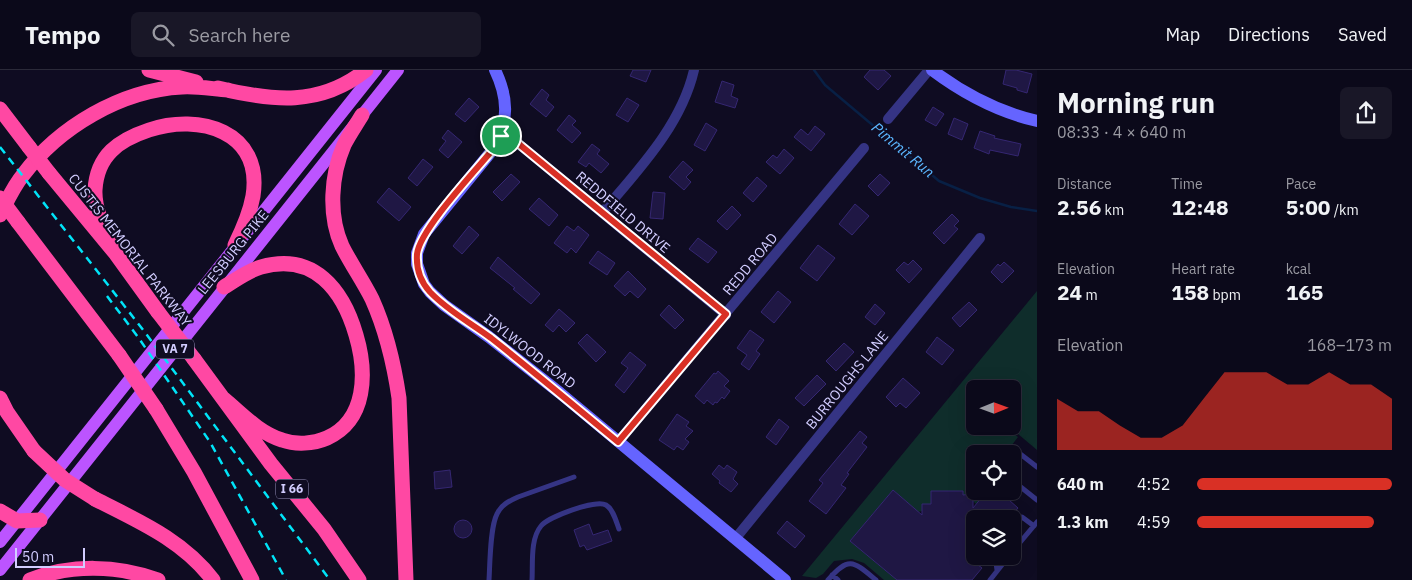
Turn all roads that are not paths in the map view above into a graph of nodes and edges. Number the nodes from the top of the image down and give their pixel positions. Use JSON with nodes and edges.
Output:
{"nodes":[{"id":1,"x":149,"y":70,"type":"edge"},
{"id":2,"x":366,"y":70,"type":"edge"},
{"id":3,"x":376,"y":70,"type":"edge"},
{"id":4,"x":398,"y":70,"type":"edge"},
{"id":5,"x":495,"y":70,"type":"edge"},
{"id":6,"x":694,"y":70,"type":"edge"},
{"id":7,"x":930,"y":70,"type":"edge"},
{"id":8,"x":228,"y":90,"type":"junction"},
{"id":9,"x":0,"y":109,"type":"edge"},
{"id":10,"x":362,"y":115,"type":"junction"},
{"id":11,"x":888,"y":118,"type":"dead end"},
{"id":12,"x":1037,"y":121,"type":"edge"},
{"id":13,"x":503,"y":131,"type":"junction"},
{"id":14,"x":864,"y":148,"type":"dead end"},
{"id":15,"x":0,"y":198,"type":"edge"},
{"id":16,"x":602,"y":213,"type":"junction"},
{"id":17,"x":0,"y":215,"type":"edge"},
{"id":18,"x":980,"y":238,"type":"dead end"},
{"id":19,"x":235,"y":246,"type":"junction"},
{"id":20,"x":116,"y":254,"type":"junction"},
{"id":21,"x":224,"y":287,"type":"junction"},
{"id":22,"x":726,"y":314,"type":"junction"},
{"id":23,"x":0,"y":398,"type":"edge"},
{"id":24,"x":224,"y":399,"type":"junction"},
{"id":25,"x":0,"y":412,"type":"edge"},
{"id":26,"x":618,"y":442,"type":"junction"},
{"id":27,"x":30,"y":445,"type":"junction"},
{"id":28,"x":1021,"y":455,"type":"edge"},
{"id":29,"x":1037,"y":467,"type":"edge"},
{"id":30,"x":574,"y":477,"type":"dead end"},
{"id":31,"x":1021,"y":487,"type":"edge"},
{"id":32,"x":1037,"y":500,"type":"edge"},
{"id":33,"x":0,"y":511,"type":"edge"},
{"id":34,"x":1021,"y":518,"type":"edge"},
{"id":35,"x":40,"y":520,"type":"junction"},
{"id":36,"x":17,"y":521,"type":"junction"},
{"id":37,"x":1035,"y":524,"type":"edge"},
{"id":38,"x":618,"y":529,"type":"dead end"},
{"id":39,"x":735,"y":539,"type":"junction"},
{"id":40,"x":1021,"y":541,"type":"edge"},
{"id":41,"x":0,"y":542,"type":"edge"},
{"id":42,"x":997,"y":565,"type":"edge"},
{"id":43,"x":1002,"y":565,"type":"edge"},
{"id":44,"x":0,"y":570,"type":"edge"},
{"id":45,"x":998,"y":570,"type":"junction"},
{"id":46,"x":832,"y":575,"type":"junction"},
{"id":47,"x":30,"y":580,"type":"edge"},
{"id":48,"x":158,"y":580,"type":"edge"},
{"id":49,"x":213,"y":580,"type":"edge"},
{"id":50,"x":252,"y":580,"type":"edge"},
{"id":51,"x":359,"y":580,"type":"edge"},
{"id":52,"x":406,"y":580,"type":"edge"},
{"id":53,"x":489,"y":580,"type":"edge"},
{"id":54,"x":532,"y":580,"type":"edge"},
{"id":55,"x":785,"y":580,"type":"edge"},
{"id":56,"x":828,"y":580,"type":"edge"},
{"id":57,"x":838,"y":580,"type":"edge"},
{"id":58,"x":876,"y":580,"type":"edge"},
{"id":59,"x":990,"y":580,"type":"edge"}],
"edges":[{"from":1,"to":8,"type":"highway"},
{"from":2,"to":8,"type":"highway"},
{"from":3,"to":19,"type":"main road","name":"LEESBURG PIKE","number":"VA 7"},
{"from":4,"to":10,"type":"main road","name":"LEESBURG PIKE","number":"VA 7"},
{"from":5,"to":13,"type":"main road","name":"IDYLWOOD ROAD"},
{"from":6,"to":16,"type":"street"},
{"from":7,"to":11,"type":"street"},
{"from":7,"to":12,"type":"main road"},
{"from":8,"to":17,"type":"highway"},
{"from":9,"to":20,"type":"highway","name":"CUSTIS MEMORIAL PARKWAY","number":"I 66","bridge":true},
{"from":10,"to":21,"type":"main road","name":"LEESBURG PIKE","number":"VA 7"},
{"from":10,"to":52,"type":"highway"},
{"from":13,"to":16,"type":"street","name":"REDDFIELD DRIVE"},
{"from":13,"to":26,"type":"main road","name":"IDYLWOOD ROAD"},
{"from":14,"to":22,"type":"street","name":"REDD ROAD"},
{"from":15,"to":50,"type":"highway","bridge":true},
{"from":16,"to":22,"type":"street","name":"REDDFIELD DRIVE"},
{"from":18,"to":39,"type":"street","name":"BURROUGHS LANE"},
{"from":19,"to":20,"type":"highway"},
{"from":19,"to":36,"type":"main road","name":"LEESBURG PIKE","number":"VA 7"},
{"from":20,"to":24,"type":"highway","name":"CUSTIS MEMORIAL PARKWAY","number":"I 66","bridge":true},
{"from":21,"to":24,"type":"highway"},
{"from":21,"to":35,"type":"main road","name":"LEESBURG PIKE","number":"VA 7"},
{"from":22,"to":26,"type":"street","name":"REDD ROAD"},
{"from":23,"to":27,"type":"highway"},
{"from":24,"to":51,"type":"highway","name":"CUSTIS MEMORIAL PARKWAY","number":"I 66"},
{"from":25,"to":27,"type":"highway"},
{"from":26,"to":39,"type":"main road","name":"IDYLWOOD ROAD"},
{"from":27,"to":49,"type":"highway","bridge":true},
{"from":28,"to":29,"type":"lane"},
{"from":30,"to":53,"type":"lane"},
{"from":31,"to":32,"type":"lane"},
{"from":33,"to":36,"type":"highway"},
{"from":34,"to":37,"type":"lane"},
{"from":35,"to":36,"type":"highway"},
{"from":35,"to":44,"type":"main road","name":"LEESBURG PIKE","number":"VA 7"},
{"from":36,"to":41,"type":"main road","name":"LEESBURG PIKE","number":"VA 7"},
{"from":37,"to":40,"type":"lane"},
{"from":38,"to":54,"type":"lane"},
{"from":39,"to":55,"type":"main road","name":"IDYLWOOD ROAD"},
{"from":42,"to":45,"type":"lane"},
{"from":43,"to":45,"type":"lane"},
{"from":45,"to":59,"type":"lane"},
{"from":46,"to":56,"type":"lane"},
{"from":46,"to":57,"type":"lane"},
{"from":46,"to":58,"type":"lane"},
{"from":47,"to":48,"type":"highway"}]}
